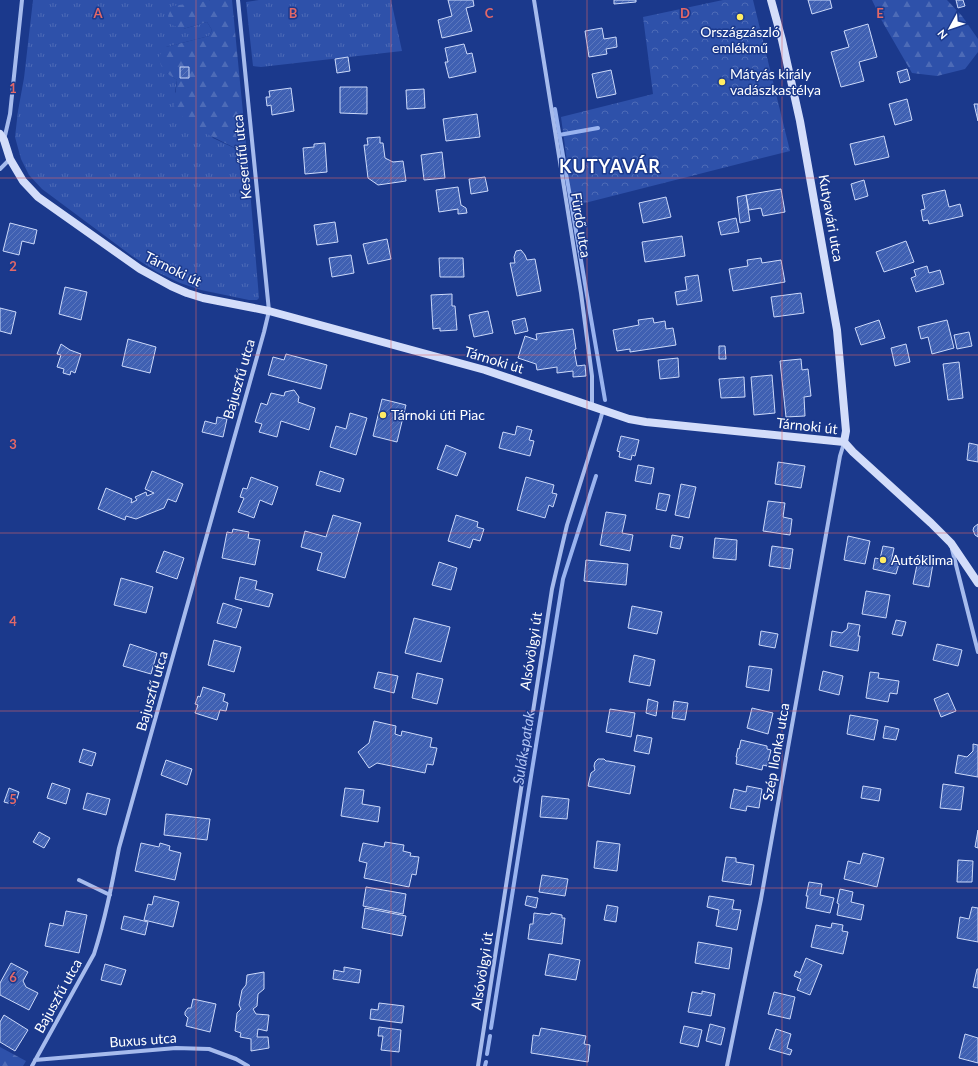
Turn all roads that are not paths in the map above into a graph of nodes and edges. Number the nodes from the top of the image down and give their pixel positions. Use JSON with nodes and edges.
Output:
{"nodes":[{"id":1,"x":22,"y":0,"type":"edge"},
{"id":2,"x":238,"y":0,"type":"edge"},
{"id":3,"x":534,"y":0,"type":"edge"},
{"id":4,"x":771,"y":0,"type":"edge"},
{"id":5,"x":2,"y":137,"type":"edge"},
{"id":6,"x":10,"y":159,"type":"junction"},
{"id":7,"x":0,"y":169,"type":"edge"},
{"id":8,"x":269,"y":311,"type":"junction"},
{"id":9,"x":592,"y":406,"type":"junction"},
{"id":10,"x":603,"y":410,"type":"junction"},
{"id":11,"x":844,"y":442,"type":"junction"},
{"id":12,"x":951,"y":543,"type":"junction"},
{"id":13,"x":978,"y":583,"type":"edge"},
{"id":14,"x":978,"y":652,"type":"edge"},
{"id":15,"x":79,"y":880,"type":"dead end"},
{"id":16,"x":110,"y":895,"type":"junction"},
{"id":17,"x":35,"y":1060,"type":"junction"},
{"id":18,"x":32,"y":1066,"type":"edge"},
{"id":19,"x":248,"y":1066,"type":"edge"},
{"id":20,"x":478,"y":1066,"type":"edge"},
{"id":21,"x":728,"y":1066,"type":"edge"}],
"edges":[{"from":1,"to":5,"type":"street"},
{"from":2,"to":8,"type":"street","name":"Keserűfű utca"},
{"from":3,"to":9,"type":"street","name":"Fürdő utca"},
{"from":4,"to":11,"type":"street","name":"Kutyavári utca"},
{"from":5,"to":6,"type":"street","name":"Tárnoki út"},
{"from":6,"to":7,"type":"street"},
{"from":6,"to":8,"type":"street","name":"Tárnoki út"},
{"from":8,"to":9,"type":"street","name":"Tárnoki út"},
{"from":8,"to":16,"type":"street","name":"Bajuszfű utca"},
{"from":9,"to":10,"type":"street","name":"Tárnoki út"},
{"from":10,"to":11,"type":"street","name":"Tárnoki út"},
{"from":10,"to":20,"type":"street","name":"Alsóvölgyi út"},
{"from":11,"to":12,"type":"street","name":"Tárnoki út"},
{"from":11,"to":21,"type":"street","name":"Szép Ilonka utca"},
{"from":12,"to":13,"type":"street","name":"Tárnoki út"},
{"from":12,"to":14,"type":"street"},
{"from":15,"to":16,"type":"street"},
{"from":16,"to":17,"type":"street","name":"Bajuszfű utca"},
{"from":17,"to":18,"type":"street","name":"Bajuszfű utca"},
{"from":17,"to":19,"type":"street","name":"Buxus utca"}]}
